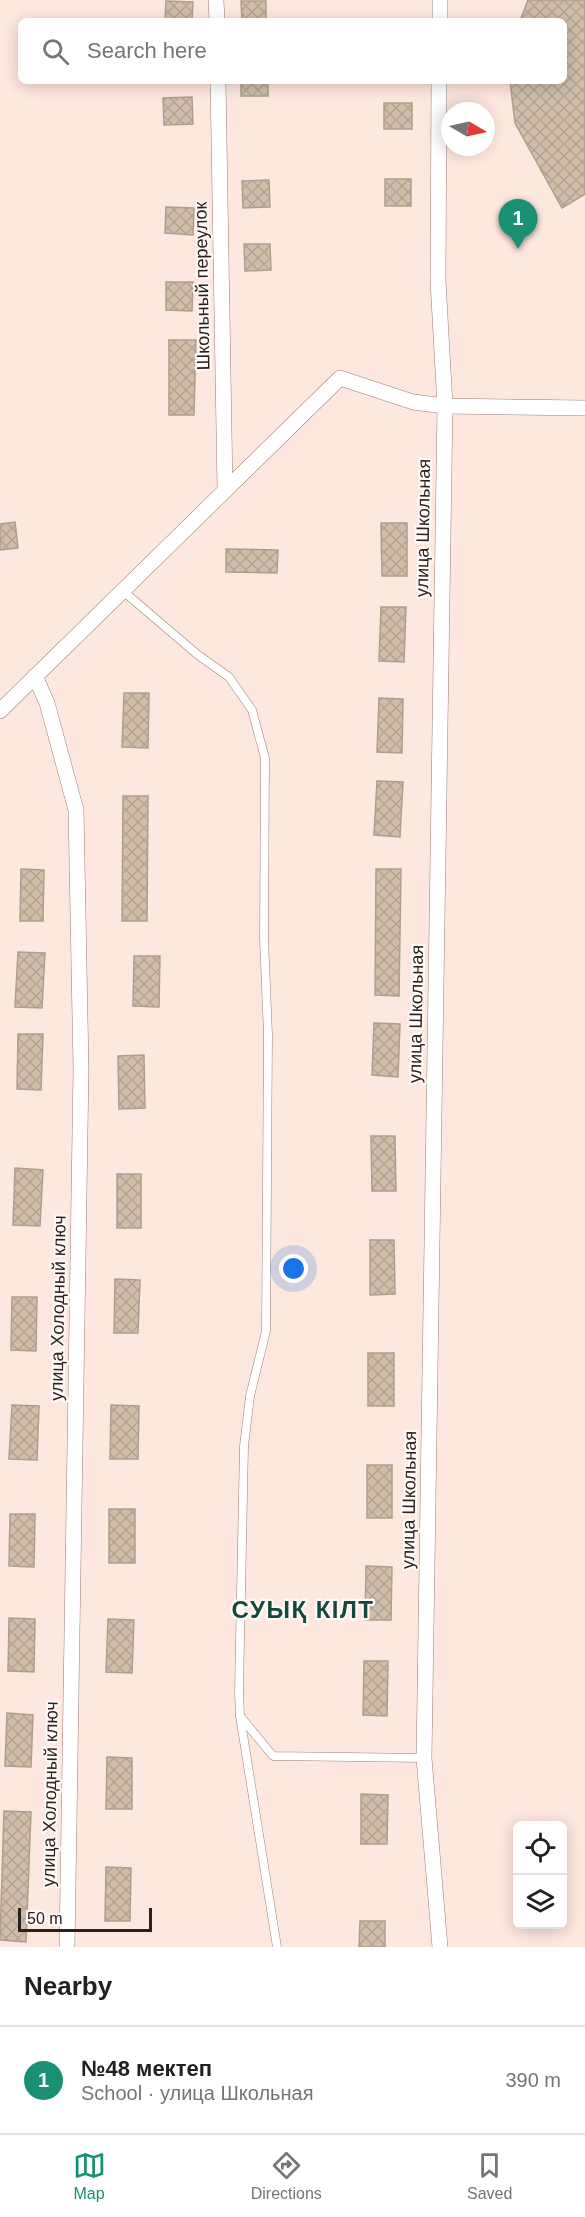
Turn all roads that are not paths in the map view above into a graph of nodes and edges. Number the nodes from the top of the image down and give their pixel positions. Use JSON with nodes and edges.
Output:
{"nodes":[{"id":1,"x":216,"y":0,"type":"edge"},
{"id":2,"x":440,"y":0,"type":"edge"},
{"id":3,"x":217,"y":18,"type":"edge"},
{"id":4,"x":440,"y":18,"type":"edge"},
{"id":5,"x":218,"y":84,"type":"edge"},
{"id":6,"x":439,"y":84,"type":"edge"},
{"id":7,"x":445,"y":406,"type":"junction"},
{"id":8,"x":585,"y":408,"type":"edge"},
{"id":9,"x":225,"y":489,"type":"junction"},
{"id":10,"x":122,"y":590,"type":"junction"},
{"id":11,"x":35,"y":676,"type":"junction"},
{"id":12,"x":0,"y":711,"type":"edge"},
{"id":13,"x":240,"y":1716,"type":"junction"},
{"id":14,"x":424,"y":1758,"type":"junction"},
{"id":15,"x":68,"y":1947,"type":"edge"},
{"id":16,"x":277,"y":1947,"type":"edge"},
{"id":17,"x":440,"y":1947,"type":"edge"}],
"edges":[{"from":1,"to":3,"type":"street"},
{"from":2,"to":4,"type":"street"},
{"from":5,"to":9,"type":"street","name":"Школьный переулок"},
{"from":6,"to":7,"type":"street","name":"улица Школьная"},
{"from":7,"to":8,"type":"street"},
{"from":7,"to":9,"type":"street"},
{"from":7,"to":14,"type":"street","name":"улица Школьная"},
{"from":9,"to":10,"type":"street"},
{"from":10,"to":11,"type":"street"},
{"from":10,"to":13,"type":"lane"},
{"from":11,"to":12,"type":"street"},
{"from":11,"to":15,"type":"street","name":"улица Холодный ключ"},
{"from":13,"to":14,"type":"lane"},
{"from":13,"to":16,"type":"lane"},
{"from":14,"to":17,"type":"street","name":"улица Школьная"}]}
